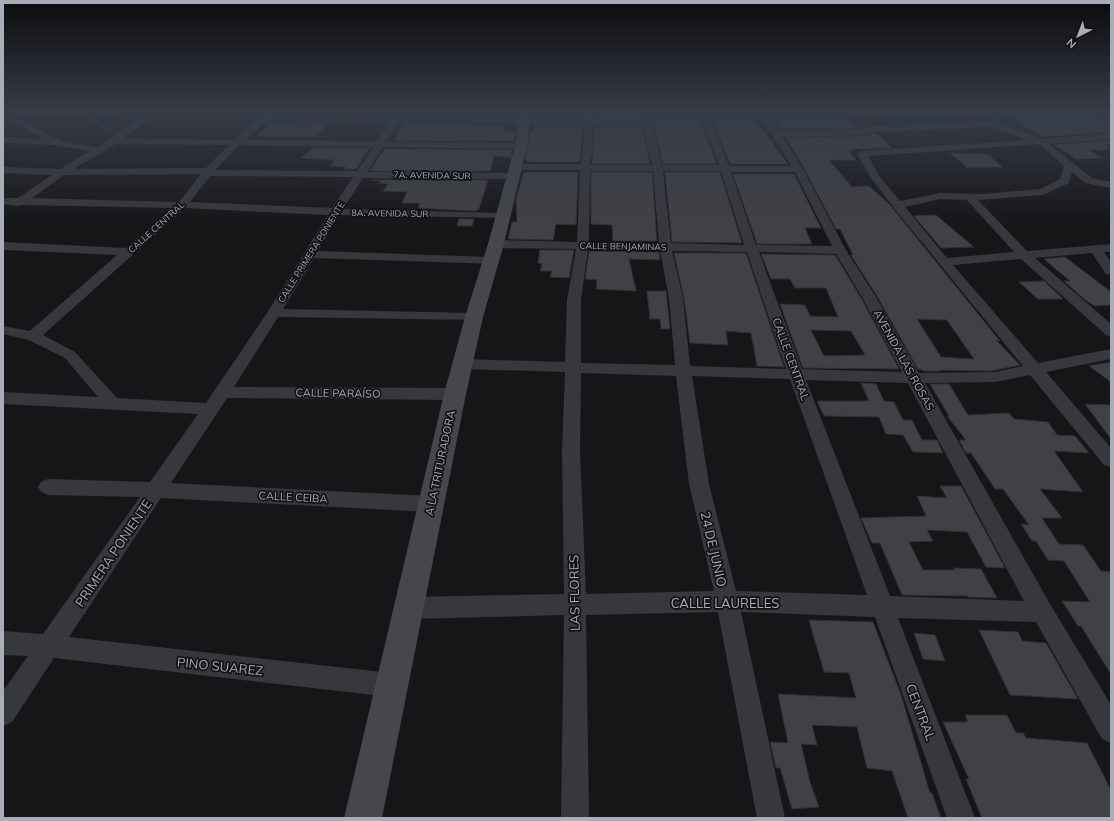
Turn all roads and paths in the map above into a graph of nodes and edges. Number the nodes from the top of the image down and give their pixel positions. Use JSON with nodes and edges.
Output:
{"nodes":[{"id":1,"x":93,"y":149,"type":"edge"},
{"id":2,"x":230,"y":149,"type":"edge"},
{"id":3,"x":377,"y":149,"type":"edge"},
{"id":4,"x":418,"y":149,"type":"edge"},
{"id":5,"x":519,"y":149,"type":"edge"},
{"id":6,"x":586,"y":149,"type":"edge"},
{"id":7,"x":654,"y":149,"type":"edge"},
{"id":8,"x":718,"y":149,"type":"edge"},
{"id":9,"x":787,"y":149,"type":"edge"},
{"id":10,"x":936,"y":149,"type":"edge"},
{"id":11,"x":1049,"y":149,"type":"edge"},
{"id":12,"x":97,"y":150,"type":"joint"},
{"id":13,"x":516,"y":163,"type":"junction"},
{"id":14,"x":1069,"y":166,"type":"junction"},
{"id":15,"x":585,"y":168,"type":"junction"},
{"id":16,"x":658,"y":169,"type":"junction"},
{"id":17,"x":725,"y":169,"type":"junction"},
{"id":18,"x":798,"y":169,"type":"junction"},
{"id":19,"x":3,"y":170,"type":"edge"},
{"id":20,"x":62,"y":172,"type":"junction"},
{"id":21,"x":208,"y":172,"type":"junction"},
{"id":22,"x":361,"y":174,"type":"junction"},
{"id":23,"x":1111,"y":185,"type":"edge"},
{"id":24,"x":970,"y":197,"type":"junction"},
{"id":25,"x":3,"y":201,"type":"edge"},
{"id":26,"x":21,"y":201,"type":"junction"},
{"id":27,"x":182,"y":205,"type":"junction"},
{"id":28,"x":897,"y":205,"type":"junction"},
{"id":29,"x":335,"y":212,"type":"junction"},
{"id":30,"x":3,"y":213,"type":"edge"},
{"id":31,"x":502,"y":216,"type":"junction"},
{"id":32,"x":583,"y":245,"type":"junction"},
{"id":33,"x":3,"y":246,"type":"edge"},
{"id":34,"x":665,"y":247,"type":"junction"},
{"id":35,"x":750,"y":247,"type":"junction"},
{"id":36,"x":1111,"y":248,"type":"edge"},
{"id":37,"x":840,"y":250,"type":"junction"},
{"id":38,"x":1096,"y":250,"type":"junction"},
{"id":39,"x":129,"y":252,"type":"junction"},
{"id":40,"x":494,"y":252,"type":"junction"},
{"id":41,"x":310,"y":254,"type":"junction"},
{"id":42,"x":1027,"y":256,"type":"junction"},
{"id":43,"x":945,"y":262,"type":"junction"},
{"id":44,"x":1111,"y":270,"type":"edge"},
{"id":45,"x":274,"y":313,"type":"junction"},
{"id":46,"x":474,"y":318,"type":"junction"},
{"id":47,"x":3,"y":330,"type":"edge"},
{"id":48,"x":1111,"y":332,"type":"edge"},
{"id":49,"x":33,"y":336,"type":"junction"},
{"id":50,"x":1111,"y":354,"type":"edge"},
{"id":51,"x":463,"y":364,"type":"junction"},
{"id":52,"x":572,"y":368,"type":"junction"},
{"id":53,"x":1035,"y":370,"type":"junction"},
{"id":54,"x":683,"y":372,"type":"junction"},
{"id":55,"x":796,"y":374,"type":"junction"},
{"id":56,"x":914,"y":378,"type":"junction"},
{"id":57,"x":455,"y":394,"type":"junction"},
{"id":58,"x":3,"y":398,"type":"edge"},
{"id":59,"x":216,"y":401,"type":"junction"},
{"id":60,"x":111,"y":402,"type":"junction"},
{"id":61,"x":1111,"y":460,"type":"edge"},
{"id":62,"x":48,"y":487,"type":"dead end"},
{"id":63,"x":155,"y":490,"type":"junction"},
{"id":64,"x":431,"y":504,"type":"junction"},
{"id":65,"x":726,"y":602,"type":"junction"},
{"id":66,"x":575,"y":604,"type":"junction"},
{"id":67,"x":881,"y":606,"type":"junction"},
{"id":68,"x":408,"y":608,"type":"junction"},
{"id":69,"x":1042,"y":612,"type":"junction"},
{"id":70,"x":3,"y":643,"type":"edge"},
{"id":71,"x":49,"y":646,"type":"junction"},
{"id":72,"x":391,"y":685,"type":"junction"},
{"id":73,"x":3,"y":713,"type":"edge"},
{"id":74,"x":1111,"y":730,"type":"edge"},
{"id":75,"x":363,"y":818,"type":"edge"},
{"id":76,"x":575,"y":818,"type":"edge"},
{"id":77,"x":771,"y":818,"type":"edge"},
{"id":78,"x":961,"y":818,"type":"edge"}],
"edges":[{"from":1,"to":12,"type":"street"},
{"from":2,"to":21,"type":"street","name":"CALLE CENTRAL"},
{"from":3,"to":22,"type":"street","name":"CALLE PRIMERA PONIENTE"},
{"from":4,"to":13,"type":"street"},
{"from":5,"to":13,"type":"street","name":"A LA TRITURADORA"},
{"from":6,"to":15,"type":"street","name":"LAS FLORES"},
{"from":7,"to":16,"type":"street","name":"24 DE JUNIO"},
{"from":8,"to":17,"type":"street","name":"CALLE CENTRAL"},
{"from":9,"to":18,"type":"street","name":"AVENIDA LAS ROSAS"},
{"from":10,"to":28,"type":"street"},
{"from":11,"to":14,"type":"street"},
{"from":12,"to":20,"type":"street"},
{"from":13,"to":15,"type":"street"},
{"from":13,"to":22,"type":"street","name":"7A. AVENIDA SUR"},
{"from":13,"to":31,"type":"street","name":"A LA TRITURADORA"},
{"from":14,"to":23,"type":"street"},
{"from":14,"to":24,"type":"street"},
{"from":15,"to":16,"type":"street"},
{"from":15,"to":32,"type":"street","name":"LAS FLORES"},
{"from":16,"to":17,"type":"street"},
{"from":16,"to":34,"type":"street","name":"24 DE JUNIO"},
{"from":17,"to":18,"type":"street"},
{"from":17,"to":35,"type":"street","name":"CALLE CENTRAL"},
{"from":18,"to":37,"type":"street","name":"AVENIDA LAS ROSAS"},
{"from":19,"to":20,"type":"street","name":"7A. AVENIDA SUR"},
{"from":20,"to":21,"type":"street","name":"7A. AVENIDA SUR"},
{"from":20,"to":26,"type":"street"},
{"from":21,"to":22,"type":"street","name":"7A. AVENIDA SUR"},
{"from":21,"to":27,"type":"street","name":"CALLE CENTRAL"},
{"from":22,"to":29,"type":"street","name":"CALLE PRIMERA PONIENTE"},
{"from":24,"to":28,"type":"street"},
{"from":24,"to":42,"type":"street"},
{"from":25,"to":26,"type":"street","name":"8A. AVENIDA SUR"},
{"from":26,"to":27,"type":"street","name":"8A. AVENIDA SUR"},
{"from":26,"to":30,"type":"street"},
{"from":27,"to":29,"type":"street","name":"8A. AVENIDA SUR"},
{"from":27,"to":39,"type":"street","name":"CALLE CENTRAL"},
{"from":28,"to":43,"type":"street"},
{"from":29,"to":31,"type":"street","name":"8A. AVENIDA SUR"},
{"from":29,"to":41,"type":"street","name":"CALLE PRIMERA PONIENTE"},
{"from":31,"to":40,"type":"street","name":"A LA TRITURADORA"},
{"from":32,"to":34,"type":"street","name":"CALLE BENJAMINAS"},
{"from":32,"to":40,"type":"street","name":"CALLE BENJAMINAS"},
{"from":32,"to":52,"type":"street","name":"LAS FLORES"},
{"from":33,"to":39,"type":"street"},
{"from":34,"to":35,"type":"street","name":"CALLE BENJAMINAS"},
{"from":34,"to":54,"type":"street","name":"24 DE JUNIO"},
{"from":35,"to":37,"type":"street","name":"CALLE BENJAMINAS"},
{"from":35,"to":55,"type":"street","name":"CALLE CENTRAL"},
{"from":36,"to":38,"type":"street"},
{"from":37,"to":56,"type":"street","name":"AVENIDA LAS ROSAS"},
{"from":38,"to":42,"type":"street"},
{"from":38,"to":44,"type":"street"},
{"from":39,"to":49,"type":"street","name":"CALLE CENTRAL"},
{"from":40,"to":41,"type":"street","name":"CALLE BENJAMINAS"},
{"from":40,"to":46,"type":"street","name":"A LA TRITURADORA"},
{"from":41,"to":45,"type":"street","name":"CALLE PRIMERA PONIENTE"},
{"from":42,"to":43,"type":"street"},
{"from":42,"to":48,"type":"street"},
{"from":43,"to":53,"type":"street"},
{"from":45,"to":46,"type":"street"},
{"from":45,"to":59,"type":"street","name":"CALLE PRIMERA PONIENTE"},
{"from":46,"to":51,"type":"street","name":"A LA TRITURADORA"},
{"from":47,"to":49,"type":"street"},
{"from":49,"to":60,"type":"street"},
{"from":50,"to":53,"type":"street"},
{"from":51,"to":52,"type":"street"},
{"from":51,"to":57,"type":"street","name":"A LA TRITURADORA"},
{"from":52,"to":54,"type":"street"},
{"from":52,"to":66,"type":"street","name":"LAS FLORES"},
{"from":53,"to":56,"type":"street"},
{"from":53,"to":61,"type":"street"},
{"from":54,"to":55,"type":"street"},
{"from":54,"to":65,"type":"street","name":"24 DE JUNIO"},
{"from":55,"to":56,"type":"street"},
{"from":55,"to":67,"type":"street","name":"CALLE CENTRAL"},
{"from":56,"to":69,"type":"street","name":"AVENIDA LAS ROSAS"},
{"from":57,"to":59,"type":"street","name":"CALLE PARAÍSO"},
{"from":57,"to":64,"type":"street","name":"A LA TRITURADORA"},
{"from":58,"to":60,"type":"street","name":"CALLE PARAÍSO"},
{"from":59,"to":60,"type":"street","name":"CALLE PARAÍSO"},
{"from":59,"to":63,"type":"street","name":"PRIMERA PONIENTE"},
{"from":62,"to":63,"type":"street","name":"CALLE CEIBA"},
{"from":63,"to":64,"type":"street","name":"CALLE CEIBA"},
{"from":63,"to":71,"type":"street","name":"PRIMERA PONIENTE"},
{"from":64,"to":68,"type":"street","name":"A LA TRITURADORA"},
{"from":65,"to":66,"type":"street","name":"CALLE LAURELES"},
{"from":65,"to":67,"type":"street","name":"CALLE LAURELES"},
{"from":65,"to":77,"type":"street","name":"24 DE JUNIO"},
{"from":66,"to":68,"type":"street","name":"CALLE LAURELES"},
{"from":66,"to":76,"type":"street","name":"LAS FLORES"},
{"from":67,"to":69,"type":"street","name":"CALLE LAURELES"},
{"from":67,"to":78,"type":"street","name":"CENTRAL"},
{"from":68,"to":72,"type":"street","name":"A LA TRITURADORA"},
{"from":69,"to":74,"type":"street","name":"AVENIDA LAS ROSAS"},
{"from":70,"to":71,"type":"street","name":"PINO SUAREZ"},
{"from":71,"to":72,"type":"street","name":"PINO SUAREZ"},
{"from":71,"to":73,"type":"street","name":"PRIMERA PONIENTE"},
{"from":72,"to":75,"type":"street","name":"A LA TRITURADORA"}]}
